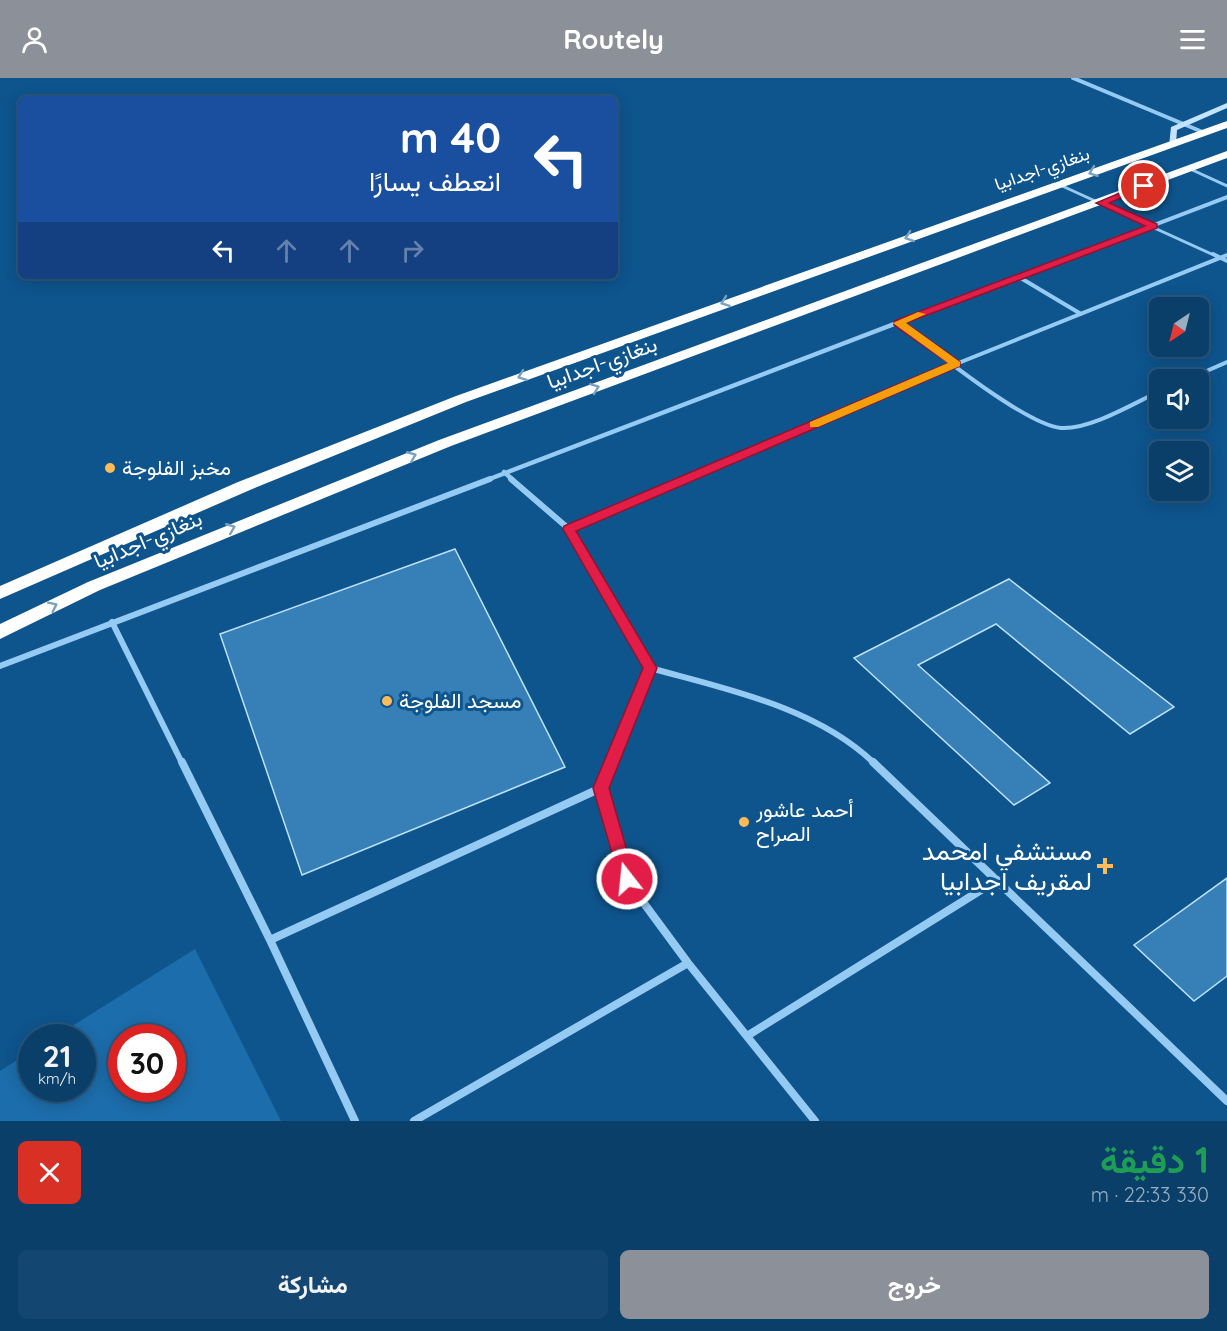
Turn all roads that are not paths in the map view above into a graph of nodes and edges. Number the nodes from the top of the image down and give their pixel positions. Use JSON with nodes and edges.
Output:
{"nodes":[{"id":1,"x":1073,"y":78,"type":"edge"},
{"id":2,"x":1227,"y":105,"type":"edge"},
{"id":3,"x":1182,"y":123,"type":"junction"},
{"id":4,"x":1227,"y":124,"type":"edge"},
{"id":5,"x":1204,"y":133,"type":"junction"},
{"id":6,"x":1172,"y":144,"type":"junction"},
{"id":7,"x":1227,"y":154,"type":"edge"},
{"id":8,"x":1188,"y":168,"type":"junction"},
{"id":9,"x":1059,"y":184,"type":"junction"},
{"id":10,"x":1227,"y":186,"type":"edge"},
{"id":11,"x":1227,"y":197,"type":"edge"},
{"id":12,"x":1101,"y":203,"type":"junction"},
{"id":13,"x":1153,"y":226,"type":"junction"},
{"id":14,"x":1227,"y":255,"type":"edge"},
{"id":15,"x":1219,"y":258,"type":"junction"},
{"id":16,"x":1227,"y":261,"type":"edge"},
{"id":17,"x":1019,"y":277,"type":"junction"},
{"id":18,"x":1081,"y":314,"type":"junction"},
{"id":19,"x":898,"y":323,"type":"junction"},
{"id":20,"x":1227,"y":362,"type":"edge"},
{"id":21,"x":956,"y":364,"type":"junction"},
{"id":22,"x":1219,"y":365,"type":"junction"},
{"id":23,"x":1227,"y":369,"type":"edge"},
{"id":24,"x":1209,"y":370,"type":"edge"},
{"id":25,"x":1149,"y":396,"type":"edge"},
{"id":26,"x":504,"y":472,"type":"junction"},
{"id":27,"x":569,"y":529,"type":"junction"},
{"id":28,"x":0,"y":593,"type":"edge"},
{"id":29,"x":112,"y":622,"type":"junction"},
{"id":30,"x":0,"y":632,"type":"edge"},
{"id":31,"x":0,"y":666,"type":"edge"},
{"id":32,"x":650,"y":668,"type":"junction"},
{"id":33,"x":601,"y":788,"type":"junction"},
{"id":34,"x":997,"y":880,"type":"junction"},
{"id":35,"x":270,"y":940,"type":"junction"},
{"id":36,"x":688,"y":963,"type":"junction"},
{"id":37,"x":747,"y":1036,"type":"junction"},
{"id":38,"x":1227,"y":1101,"type":"edge"},
{"id":39,"x":355,"y":1121,"type":"edge"},
{"id":40,"x":414,"y":1121,"type":"edge"},
{"id":41,"x":815,"y":1121,"type":"edge"}],
"edges":[{"from":1,"to":3,"type":"street"},
{"from":2,"to":3,"type":"street"},
{"from":3,"to":5,"type":"street"},
{"from":3,"to":6,"type":"street"},
{"from":4,"to":5,"type":"highway","name":"بنغازي-اجدابيا"},
{"from":5,"to":6,"type":"highway","name":"بنغازي-اجدابيا"},
{"from":6,"to":9,"type":"highway","name":"بنغازي-اجدابيا","one_way":true},
{"from":7,"to":8,"type":"highway","name":"بنغازي-اجدابيا"},
{"from":8,"to":10,"type":"lane"},
{"from":8,"to":12,"type":"highway","name":"بنغازي-اجدابيا"},
{"from":9,"to":12,"type":"lane"},
{"from":9,"to":28,"type":"highway","name":"بنغازي-اجدابيا","one_way":true},
{"from":11,"to":13,"type":"street"},
{"from":12,"to":13,"type":"lane"},
{"from":30,"to":12,"type":"highway","name":"بنغازي-اجدابيا","one_way":true},
{"from":13,"to":15,"type":"lane"},
{"from":13,"to":17,"type":"street"},
{"from":14,"to":15,"type":"lane"},
{"from":15,"to":16,"type":"lane"},
{"from":15,"to":18,"type":"lane"},
{"from":17,"to":18,"type":"lane"},
{"from":17,"to":19,"type":"street"},
{"from":18,"to":21,"type":"lane"},
{"from":19,"to":21,"type":"lane"},
{"from":19,"to":26,"type":"street"},
{"from":20,"to":22,"type":"lane"},
{"from":21,"to":25,"type":"lane"},
{"from":21,"to":27,"type":"lane"},
{"from":22,"to":23,"type":"lane"},
{"from":22,"to":24,"type":"lane"},
{"from":26,"to":27,"type":"street"},
{"from":26,"to":29,"type":"street"},
{"from":27,"to":32,"type":"street"},
{"from":29,"to":31,"type":"street"},
{"from":29,"to":35,"type":"street"},
{"from":32,"to":33,"type":"street"},
{"from":32,"to":34,"type":"street"},
{"from":33,"to":35,"type":"street"},
{"from":33,"to":36,"type":"street"},
{"from":34,"to":37,"type":"street"},
{"from":34,"to":38,"type":"street"},
{"from":35,"to":39,"type":"street"},
{"from":36,"to":37,"type":"street"},
{"from":36,"to":40,"type":"street"},
{"from":37,"to":41,"type":"street"}]}
